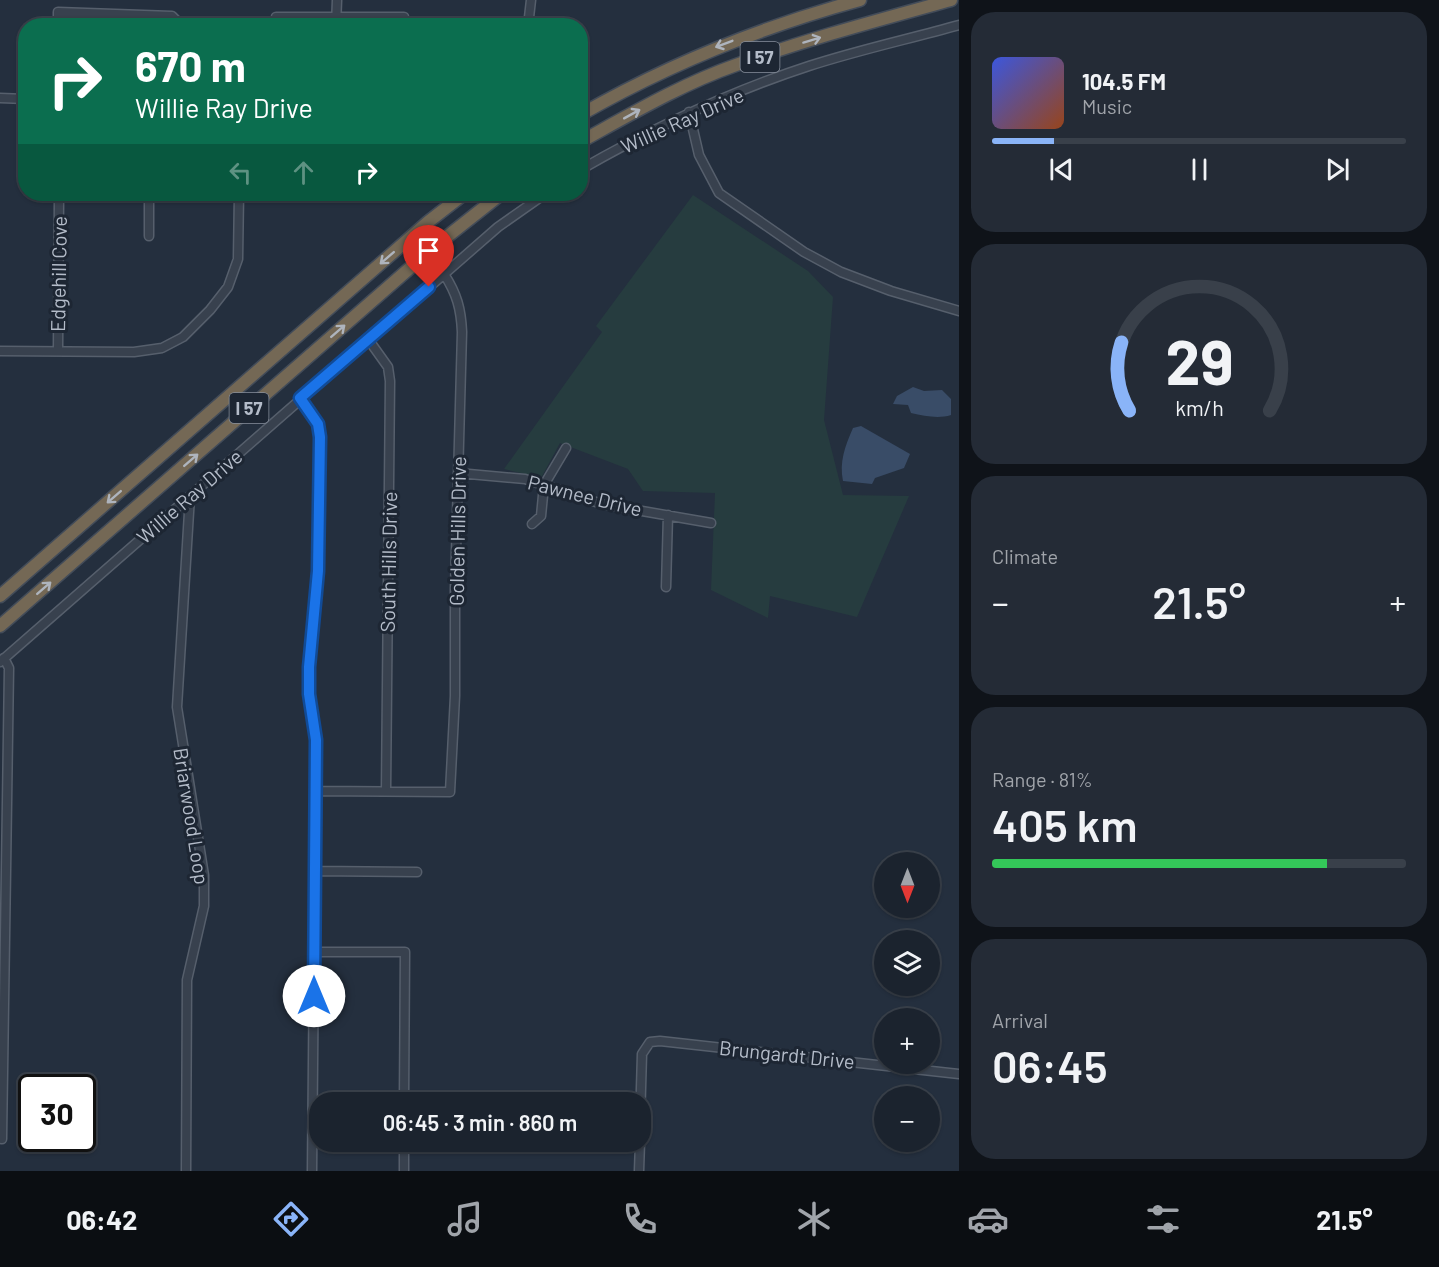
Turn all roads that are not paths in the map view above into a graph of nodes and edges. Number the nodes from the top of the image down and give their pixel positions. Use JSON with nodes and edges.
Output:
{"nodes":[{"id":1,"x":337,"y":0,"type":"edge"},
{"id":2,"x":531,"y":0,"type":"edge"},
{"id":3,"x":860,"y":0,"type":"edge"},
{"id":4,"x":951,"y":0,"type":"edge"},
{"id":5,"x":276,"y":17,"type":"dead end"},
{"id":6,"x":404,"y":17,"type":"dead end"},
{"id":7,"x":58,"y":18,"type":"edge"},
{"id":8,"x":175,"y":18,"type":"edge"},
{"id":9,"x":288,"y":18,"type":"edge"},
{"id":10,"x":336,"y":18,"type":"edge"},
{"id":11,"x":390,"y":18,"type":"edge"},
{"id":12,"x":529,"y":18,"type":"edge"},
{"id":13,"x":959,"y":25,"type":"edge"},
{"id":14,"x":0,"y":98,"type":"edge"},
{"id":15,"x":18,"y":99,"type":"edge"},
{"id":16,"x":588,"y":111,"type":"edge"},
{"id":17,"x":689,"y":112,"type":"junction"},
{"id":18,"x":588,"y":138,"type":"edge"},
{"id":19,"x":588,"y":165,"type":"edge"},
{"id":20,"x":59,"y":201,"type":"edge"},
{"id":21,"x":148,"y":201,"type":"edge"},
{"id":22,"x":238,"y":201,"type":"edge"},
{"id":23,"x":455,"y":201,"type":"edge"},
{"id":24,"x":492,"y":201,"type":"edge"},
{"id":25,"x":535,"y":201,"type":"edge"},
{"id":26,"x":149,"y":236,"type":"dead end"},
{"id":27,"x":444,"y":274,"type":"junction"},
{"id":28,"x":959,"y":311,"type":"edge"},
{"id":29,"x":368,"y":339,"type":"junction"},
{"id":30,"x":0,"y":351,"type":"edge"},
{"id":31,"x":58,"y":351,"type":"junction"},
{"id":32,"x":300,"y":398,"type":"junction"},
{"id":33,"x":566,"y":448,"type":"dead end"},
{"id":34,"x":458,"y":473,"type":"junction"},
{"id":35,"x":544,"y":485,"type":"junction"},
{"id":36,"x":190,"y":496,"type":"junction"},
{"id":37,"x":668,"y":515,"type":"junction"},
{"id":38,"x":711,"y":523,"type":"dead end"},
{"id":39,"x":532,"y":525,"type":"dead end"},
{"id":40,"x":666,"y":587,"type":"dead end"},
{"id":41,"x":0,"y":596,"type":"edge"},
{"id":42,"x":0,"y":626,"type":"edge"},
{"id":43,"x":2,"y":660,"type":"edge"},
{"id":44,"x":316,"y":791,"type":"junction"},
{"id":45,"x":386,"y":791,"type":"junction"},
{"id":46,"x":316,"y":872,"type":"junction"},
{"id":47,"x":417,"y":872,"type":"dead end"},
{"id":48,"x":314,"y":952,"type":"junction"},
{"id":49,"x":959,"y":1074,"type":"edge"},
{"id":50,"x":404,"y":1092,"type":"edge"},
{"id":51,"x":641,"y":1092,"type":"edge"},
{"id":52,"x":2,"y":1139,"type":"dead end"},
{"id":53,"x":404,"y":1152,"type":"edge"},
{"id":54,"x":640,"y":1152,"type":"edge"},
{"id":55,"x":186,"y":1171,"type":"edge"},
{"id":56,"x":312,"y":1171,"type":"edge"},
{"id":57,"x":404,"y":1171,"type":"edge"},
{"id":58,"x":639,"y":1171,"type":"edge"}],
"edges":[{"from":1,"to":10,"type":"street"},
{"from":2,"to":12,"type":"street"},
{"from":3,"to":16,"type":"highway","number":"I 57","one_way":true},
{"from":18,"to":4,"type":"highway","number":"I 57","one_way":true},
{"from":5,"to":9,"type":"street"},
{"from":6,"to":11,"type":"street"},
{"from":7,"to":8,"type":"street"},
{"from":13,"to":17,"type":"street","name":"Willie Ray Drive"},
{"from":14,"to":15,"type":"street"},
{"from":17,"to":19,"type":"street","name":"Willie Ray Drive"},
{"from":17,"to":28,"type":"street"},
{"from":20,"to":31,"type":"street","name":"Edgehill Cove"},
{"from":21,"to":26,"type":"street"},
{"from":22,"to":31,"type":"street"},
{"from":23,"to":41,"type":"highway","number":"I 57","one_way":true},
{"from":42,"to":24,"type":"highway","number":"I 57","one_way":true},
{"from":25,"to":27,"type":"street","name":"Willie Ray Drive"},
{"from":27,"to":29,"type":"street","name":"Willie Ray Drive"},
{"from":27,"to":34,"type":"street","name":"Golden Hills Drive"},
{"from":29,"to":32,"type":"street","name":"Willie Ray Drive"},
{"from":29,"to":45,"type":"street","name":"South Hills Drive"},
{"from":30,"to":31,"type":"street"},
{"from":32,"to":36,"type":"street","name":"Willie Ray Drive"},
{"from":32,"to":44,"type":"street"},
{"from":33,"to":35,"type":"street"},
{"from":34,"to":35,"type":"street","name":"Pawnee Drive"},
{"from":34,"to":45,"type":"street","name":"Golden Hills Drive"},
{"from":35,"to":37,"type":"street","name":"Pawnee Drive"},
{"from":35,"to":39,"type":"street"},
{"from":36,"to":43,"type":"street","name":"Willie Ray Drive"},
{"from":36,"to":55,"type":"street","name":"Briarwood Loop"},
{"from":37,"to":38,"type":"street","name":"Pawnee Drive"},
{"from":37,"to":40,"type":"street"},
{"from":43,"to":52,"type":"street"},
{"from":44,"to":45,"type":"street"},
{"from":44,"to":46,"type":"street"},
{"from":46,"to":47,"type":"street"},
{"from":46,"to":48,"type":"street"},
{"from":48,"to":50,"type":"street"},
{"from":48,"to":56,"type":"street"},
{"from":49,"to":51,"type":"street","name":"Brungardt Drive"},
{"from":53,"to":57,"type":"street"},
{"from":54,"to":58,"type":"street"}]}
